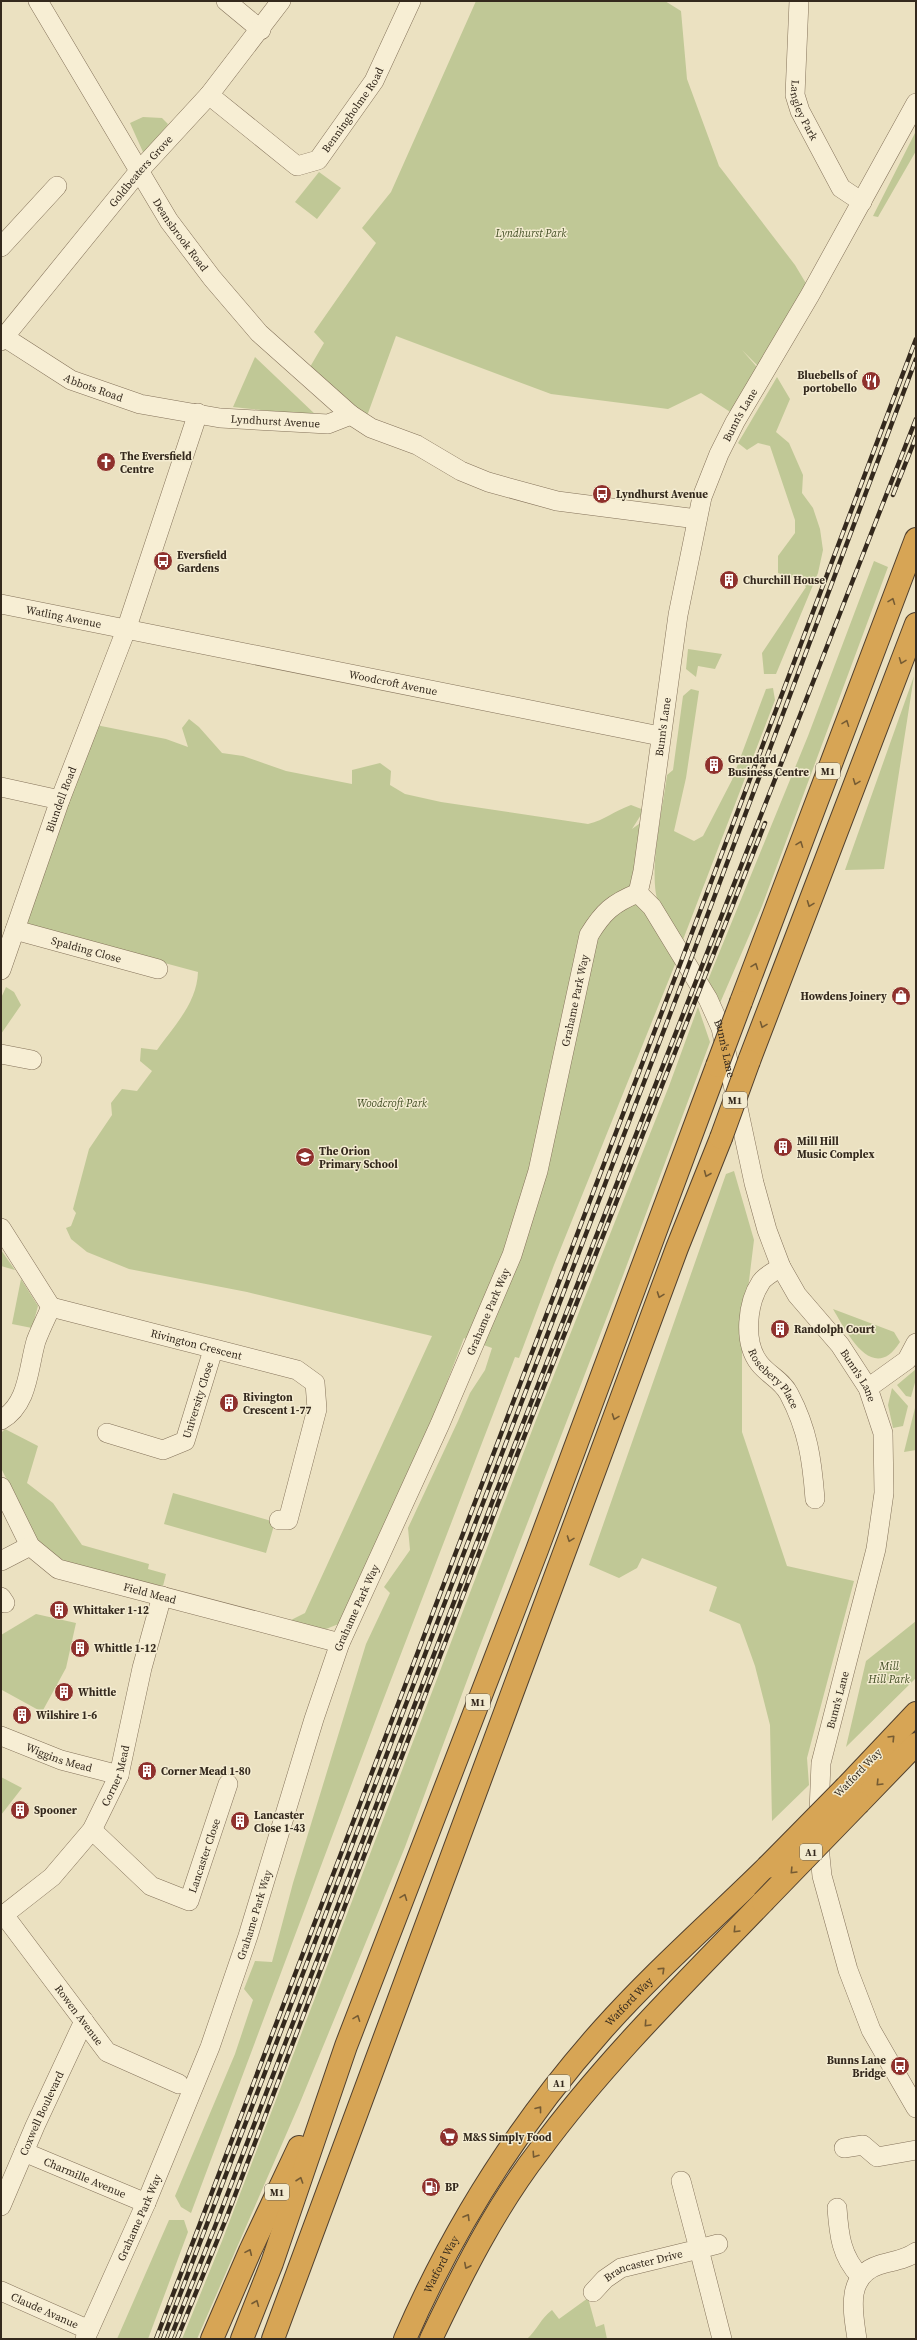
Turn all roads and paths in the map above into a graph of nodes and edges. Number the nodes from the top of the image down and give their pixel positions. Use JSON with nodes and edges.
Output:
{"nodes":[{"id":1,"x":38,"y":1,"type":"edge"},
{"id":2,"x":226,"y":1,"type":"edge"},
{"id":3,"x":281,"y":1,"type":"edge"},
{"id":4,"x":410,"y":1,"type":"edge"},
{"id":5,"x":799,"y":1,"type":"edge"},
{"id":6,"x":261,"y":30,"type":"junction"},
{"id":7,"x":210,"y":95,"type":"junction"},
{"id":8,"x":916,"y":103,"type":"edge"},
{"id":9,"x":139,"y":171,"type":"junction"},
{"id":10,"x":57,"y":186,"type":"dead end"},
{"id":11,"x":862,"y":202,"type":"junction"},
{"id":12,"x":1,"y":247,"type":"edge"},
{"id":13,"x":2,"y":338,"type":"edge"},
{"id":14,"x":198,"y":413,"type":"junction"},
{"id":15,"x":351,"y":415,"type":"junction"},
{"id":16,"x":696,"y":518,"type":"junction"},
{"id":17,"x":916,"y":539,"type":"edge"},
{"id":18,"x":1,"y":604,"type":"edge"},
{"id":19,"x":916,"y":624,"type":"edge"},
{"id":20,"x":126,"y":630,"type":"junction"},
{"id":21,"x":660,"y":736,"type":"junction"},
{"id":22,"x":1,"y":787,"type":"edge"},
{"id":23,"x":60,"y":800,"type":"junction"},
{"id":24,"x":638,"y":893,"type":"junction"},
{"id":25,"x":15,"y":930,"type":"junction"},
{"id":26,"x":1,"y":970,"type":"edge"},
{"id":27,"x":158,"y":970,"type":"dead end"},
{"id":28,"x":1,"y":1054,"type":"edge"},
{"id":29,"x":32,"y":1060,"type":"dead end"},
{"id":30,"x":1,"y":1228,"type":"edge"},
{"id":31,"x":781,"y":1268,"type":"junction"},
{"id":32,"x":51,"y":1307,"type":"junction"},
{"id":33,"x":916,"y":1343,"type":"edge"},
{"id":34,"x":212,"y":1350,"type":"junction"},
{"id":35,"x":868,"y":1388,"type":"junction"},
{"id":36,"x":1,"y":1420,"type":"edge"},
{"id":37,"x":107,"y":1433,"type":"dead end"},
{"id":38,"x":1,"y":1487,"type":"edge"},
{"id":39,"x":815,"y":1500,"type":"dead end"},
{"id":40,"x":279,"y":1520,"type":"dead end"},
{"id":41,"x":30,"y":1546,"type":"junction"},
{"id":42,"x":1,"y":1561,"type":"edge"},
{"id":43,"x":162,"y":1596,"type":"junction"},
{"id":44,"x":340,"y":1643,"type":"junction"},
{"id":45,"x":916,"y":1713,"type":"edge"},
{"id":46,"x":1,"y":1736,"type":"edge"},
{"id":47,"x":916,"y":1744,"type":"edge"},
{"id":48,"x":118,"y":1775,"type":"junction"},
{"id":49,"x":228,"y":1784,"type":"dead end"},
{"id":50,"x":92,"y":1830,"type":"junction"},
{"id":51,"x":3,"y":1916,"type":"edge"},
{"id":52,"x":84,"y":2022,"type":"junction"},
{"id":53,"x":346,"y":2046,"type":"junction"},
{"id":54,"x":179,"y":2084,"type":"dead end"},
{"id":55,"x":916,"y":2108,"type":"edge"},
{"id":56,"x":844,"y":2148,"type":"dead end"},
{"id":57,"x":916,"y":2150,"type":"edge"},
{"id":58,"x":24,"y":2152,"type":"junction"},
{"id":59,"x":681,"y":2181,"type":"dead end"},
{"id":60,"x":146,"y":2203,"type":"junction"},
{"id":61,"x":1,"y":2204,"type":"edge"},
{"id":62,"x":837,"y":2208,"type":"dead end"},
{"id":63,"x":718,"y":2244,"type":"dead end"},
{"id":64,"x":700,"y":2249,"type":"junction"},
{"id":65,"x":916,"y":2252,"type":"edge"},
{"id":66,"x":860,"y":2276,"type":"junction"},
{"id":67,"x":1,"y":2291,"type":"edge"},
{"id":68,"x":593,"y":2292,"type":"dead end"},
{"id":69,"x":87,"y":2335,"type":"edge"},
{"id":70,"x":212,"y":2339,"type":"edge"},
{"id":71,"x":242,"y":2339,"type":"edge"},
{"id":72,"x":273,"y":2339,"type":"edge"},
{"id":73,"x":405,"y":2339,"type":"edge"},
{"id":74,"x":431,"y":2339,"type":"edge"},
{"id":75,"x":722,"y":2339,"type":"edge"},
{"id":76,"x":857,"y":2339,"type":"edge"}],
"edges":[{"from":1,"to":9,"type":"street","name":"Deansbrook Road"},
{"from":2,"to":6,"type":"street"},
{"from":3,"to":6,"type":"street","name":"Goldbeaters Grove"},
{"from":4,"to":7,"type":"street","name":"Benningholme Road"},
{"from":5,"to":11,"type":"street","name":"Langley Park"},
{"from":6,"to":7,"type":"street","name":"Goldbeaters Grove"},
{"from":7,"to":9,"type":"street","name":"Goldbeaters Grove"},
{"from":8,"to":11,"type":"street","name":"Bunn's Lane"},
{"from":9,"to":13,"type":"street","name":"Goldbeaters Grove"},
{"from":9,"to":15,"type":"street","name":"Deansbrook Road"},
{"from":10,"to":12,"type":"street"},
{"from":11,"to":16,"type":"street","name":"Bunn's Lane"},
{"from":13,"to":14,"type":"street","name":"Abbots Road"},
{"from":14,"to":15,"type":"street","name":"Lyndhurst Avenue"},
{"from":14,"to":20,"type":"street"},
{"from":15,"to":16,"type":"street","name":"Deansbrook Road"},
{"from":16,"to":21,"type":"street","name":"Bunn's Lane"},
{"from":53,"to":17,"type":"highway","number":"M1","one_way":true,"bridge":true},
{"from":18,"to":20,"type":"street","name":"Watling Avenue"},
{"from":19,"to":72,"type":"highway","number":"M1","one_way":true,"bridge":true},
{"from":20,"to":21,"type":"street","name":"Woodcroft Avenue"},
{"from":20,"to":23,"type":"street","name":"Blundell Road"},
{"from":21,"to":24,"type":"street","name":"Bunn's Lane"},
{"from":22,"to":23,"type":"street"},
{"from":23,"to":25,"type":"street","name":"Blundell Road"},
{"from":24,"to":31,"type":"street","name":"Bunn's Lane"},
{"from":24,"to":44,"type":"street","name":"Grahame Park Way"},
{"from":25,"to":26,"type":"street","name":"Blundell Road"},
{"from":25,"to":27,"type":"street","name":"Spalding Close"},
{"from":28,"to":29,"type":"street"},
{"from":30,"to":32,"type":"street"},
{"from":31,"to":35,"type":"street","name":"Bunn's Lane"},
{"from":31,"to":39,"type":"street","name":"Rosebery Place"},
{"from":32,"to":34,"type":"street","name":"Rivington Crescent"},
{"from":32,"to":36,"type":"street"},
{"from":33,"to":35,"type":"street"},
{"from":34,"to":37,"type":"street","name":"University Close"},
{"from":34,"to":40,"type":"street","name":"Rivington Crescent"},
{"from":35,"to":55,"type":"street","name":"Bunn's Lane"},
{"from":38,"to":41,"type":"street","name":"Field Mead"},
{"from":41,"to":42,"type":"street"},
{"from":41,"to":43,"type":"street","name":"Field Mead"},
{"from":43,"to":44,"type":"street","name":"Field Mead"},
{"from":43,"to":48,"type":"street","name":"Corner Mead"},
{"from":44,"to":60,"type":"street","name":"Grahame Park Way"},
{"from":73,"to":45,"type":"highway","name":"Watford Way","number":"A1","one_way":true,"bridge":true},
{"from":46,"to":48,"type":"street","name":"Wiggins Mead"},
{"from":47,"to":74,"type":"highway","name":"Watford Way","number":"A1","one_way":true,"bridge":true},
{"from":48,"to":50,"type":"street","name":"Corner Mead"},
{"from":49,"to":50,"type":"street","name":"Lancaster Close"},
{"from":50,"to":51,"type":"street","name":"Corner Mead"},
{"from":51,"to":52,"type":"street","name":"Rowen Avenue"},
{"from":52,"to":54,"type":"street","name":"Rowen Avenue"},
{"from":52,"to":58,"type":"street","name":"Coxwell Boulevard"},
{"from":70,"to":53,"type":"highway","number":"M1","one_way":true},
{"from":71,"to":53,"type":"highway","number":"M1","one_way":true},
{"from":56,"to":57,"type":"street"},
{"from":58,"to":60,"type":"street","name":"Charmille Avenue"},
{"from":58,"to":61,"type":"street","name":"Coxwell Boulevard"},
{"from":59,"to":64,"type":"street"},
{"from":60,"to":69,"type":"street","name":"Grahame Park Way"},
{"from":62,"to":66,"type":"street"},
{"from":63,"to":64,"type":"street","name":"Brancaster Drive"},
{"from":64,"to":68,"type":"street","name":"Brancaster Drive"},
{"from":64,"to":75,"type":"street"},
{"from":65,"to":66,"type":"street"},
{"from":66,"to":76,"type":"street"},
{"from":67,"to":69,"type":"street","name":"Claude Avanue"}]}
